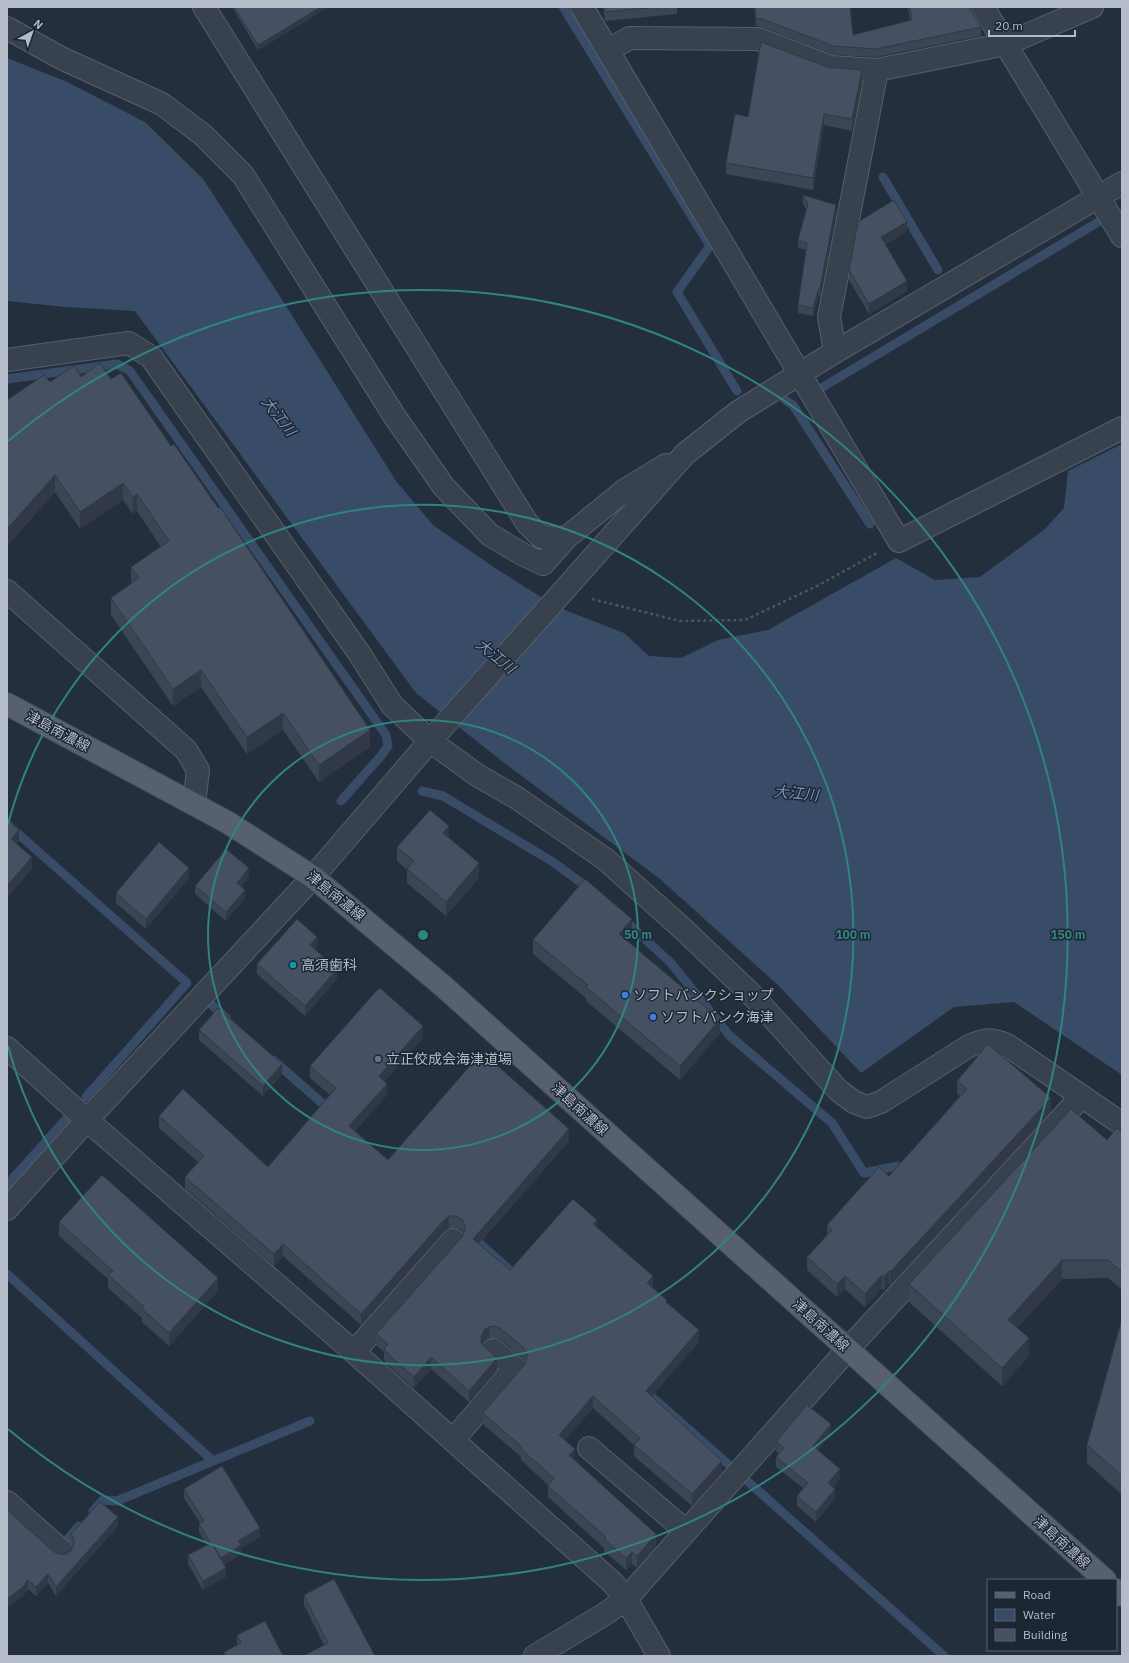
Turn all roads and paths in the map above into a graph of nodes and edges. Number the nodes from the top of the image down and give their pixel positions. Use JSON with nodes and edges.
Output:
{"nodes":[{"id":1,"x":204,"y":7,"type":"edge"},
{"id":2,"x":582,"y":7,"type":"edge"},
{"id":3,"x":983,"y":7,"type":"edge"},
{"id":4,"x":1092,"y":7,"type":"edge"},
{"id":5,"x":7,"y":28,"type":"edge"},
{"id":6,"x":1006,"y":44,"type":"junction"},
{"id":7,"x":608,"y":50,"type":"junction"},
{"id":8,"x":877,"y":70,"type":"junction"},
{"id":9,"x":1122,"y":183,"type":"edge"},
{"id":10,"x":1098,"y":196,"type":"junction"},
{"id":11,"x":1122,"y":236,"type":"edge"},
{"id":12,"x":835,"y":352,"type":"junction"},
{"id":13,"x":7,"y":360,"type":"edge"},
{"id":14,"x":799,"y":374,"type":"junction"},
{"id":15,"x":1122,"y":428,"type":"edge"},
{"id":16,"x":685,"y":454,"type":"junction"},
{"id":17,"x":566,"y":538,"type":"junction"},
{"id":18,"x":899,"y":541,"type":"junction"},
{"id":19,"x":7,"y":592,"type":"edge"},
{"id":20,"x":592,"y":599,"type":"dead end"},
{"id":21,"x":7,"y":704,"type":"edge"},
{"id":22,"x":434,"y":736,"type":"junction"},
{"id":23,"x":194,"y":804,"type":"junction"},
{"id":24,"x":313,"y":877,"type":"junction"},
{"id":25,"x":7,"y":1048,"type":"edge"},
{"id":26,"x":1082,"y":1096,"type":"junction"},
{"id":27,"x":87,"y":1120,"type":"junction"},
{"id":28,"x":1122,"y":1124,"type":"edge"},
{"id":29,"x":7,"y":1209,"type":"edge"},
{"id":30,"x":453,"y":1240,"type":"dead end"},
{"id":31,"x":848,"y":1349,"type":"junction"},
{"id":32,"x":493,"y":1350,"type":"dead end"},
{"id":33,"x":354,"y":1352,"type":"junction"},
{"id":34,"x":453,"y":1440,"type":"junction"},
{"id":35,"x":589,"y":1448,"type":"dead end"},
{"id":36,"x":7,"y":1502,"type":"edge"},
{"id":37,"x":686,"y":1532,"type":"junction"},
{"id":38,"x":62,"y":1551,"type":"dead end"},
{"id":39,"x":1104,"y":1579,"type":"edge"},
{"id":40,"x":626,"y":1599,"type":"junction"},
{"id":41,"x":535,"y":1656,"type":"edge"},
{"id":42,"x":659,"y":1656,"type":"edge"}],
"edges":[{"from":1,"to":17,"type":"street"},
{"from":2,"to":7,"type":"street"},
{"from":3,"to":6,"type":"street"},
{"from":4,"to":6,"type":"street"},
{"from":5,"to":17,"type":"street"},
{"from":6,"to":8,"type":"street"},
{"from":6,"to":10,"type":"street"},
{"from":7,"to":8,"type":"street"},
{"from":7,"to":14,"type":"street"},
{"from":8,"to":12,"type":"street"},
{"from":9,"to":10,"type":"street"},
{"from":10,"to":11,"type":"street"},
{"from":10,"to":12,"type":"street"},
{"from":12,"to":14,"type":"street"},
{"from":13,"to":22,"type":"street"},
{"from":14,"to":16,"type":"street"},
{"from":14,"to":18,"type":"street"},
{"from":15,"to":18,"type":"street"},
{"from":16,"to":17,"type":"street"},
{"from":16,"to":22,"type":"street"},
{"from":18,"to":20,"type":"path"},
{"from":19,"to":23,"type":"street"},
{"from":21,"to":23,"type":"main road","name":"津島南濃線"},
{"from":22,"to":24,"type":"street"},
{"from":22,"to":26,"type":"street"},
{"from":23,"to":24,"type":"main road","name":"津島南濃線"},
{"from":24,"to":27,"type":"street"},
{"from":24,"to":31,"type":"main road","name":"津島南濃線"},
{"from":25,"to":27,"type":"street"},
{"from":26,"to":28,"type":"street"},
{"from":26,"to":31,"type":"street"},
{"from":27,"to":29,"type":"street"},
{"from":27,"to":33,"type":"street"},
{"from":30,"to":33,"type":"street"},
{"from":31,"to":37,"type":"street"},
{"from":31,"to":39,"type":"main road","name":"津島南濃線"},
{"from":32,"to":34,"type":"street"},
{"from":33,"to":34,"type":"street"},
{"from":34,"to":40,"type":"street"},
{"from":35,"to":37,"type":"street"},
{"from":36,"to":38,"type":"street"},
{"from":37,"to":40,"type":"street"},
{"from":40,"to":41,"type":"street"},
{"from":40,"to":42,"type":"street"}]}
